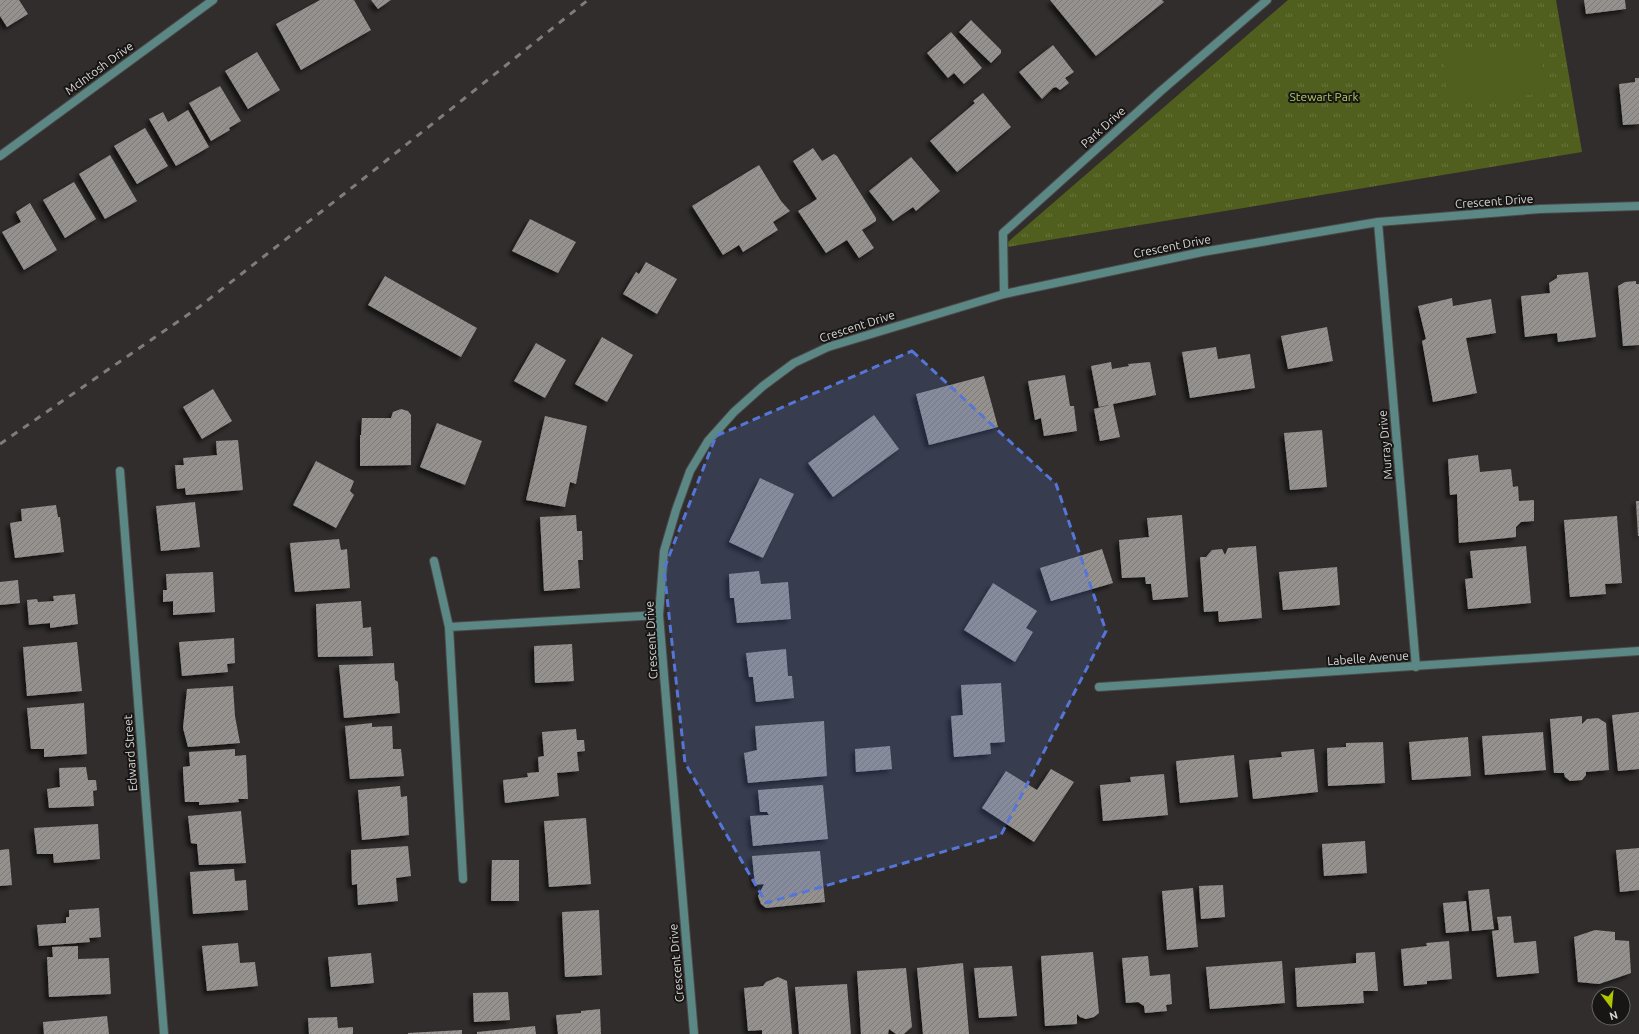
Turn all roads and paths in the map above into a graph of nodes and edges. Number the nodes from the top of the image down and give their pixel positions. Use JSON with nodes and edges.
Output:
{"nodes":[{"id":1,"x":213,"y":0,"type":"edge"},
{"id":2,"x":1267,"y":0,"type":"edge"},
{"id":3,"x":0,"y":156,"type":"edge"},
{"id":4,"x":1639,"y":206,"type":"edge"},
{"id":5,"x":1378,"y":222,"type":"junction"},
{"id":6,"x":1004,"y":294,"type":"junction"},
{"id":7,"x":120,"y":470,"type":"dead end"},
{"id":8,"x":434,"y":561,"type":"dead end"},
{"id":9,"x":660,"y":614,"type":"junction"},
{"id":10,"x":449,"y":627,"type":"junction"},
{"id":11,"x":1639,"y":651,"type":"edge"},
{"id":12,"x":1416,"y":667,"type":"junction"},
{"id":13,"x":1099,"y":687,"type":"dead end"},
{"id":14,"x":463,"y":879,"type":"dead end"},
{"id":15,"x":164,"y":1034,"type":"edge"},
{"id":16,"x":694,"y":1034,"type":"edge"}],
"edges":[{"from":1,"to":3,"type":"street","name":"McIntosh Drive"},
{"from":2,"to":6,"type":"street","name":"Park Drive"},
{"from":4,"to":5,"type":"street","name":"Crescent Drive"},
{"from":5,"to":6,"type":"street","name":"Crescent Drive"},
{"from":5,"to":12,"type":"street","name":"Murray Drive"},
{"from":6,"to":9,"type":"street","name":"Crescent Drive"},
{"from":7,"to":15,"type":"street","name":"Edward Street"},
{"from":8,"to":10,"type":"street"},
{"from":9,"to":10,"type":"street"},
{"from":9,"to":16,"type":"street","name":"Crescent Drive"},
{"from":10,"to":14,"type":"street"},
{"from":11,"to":12,"type":"street","name":"Labelle Avenue"},
{"from":12,"to":13,"type":"street","name":"Labelle Avenue"}]}
